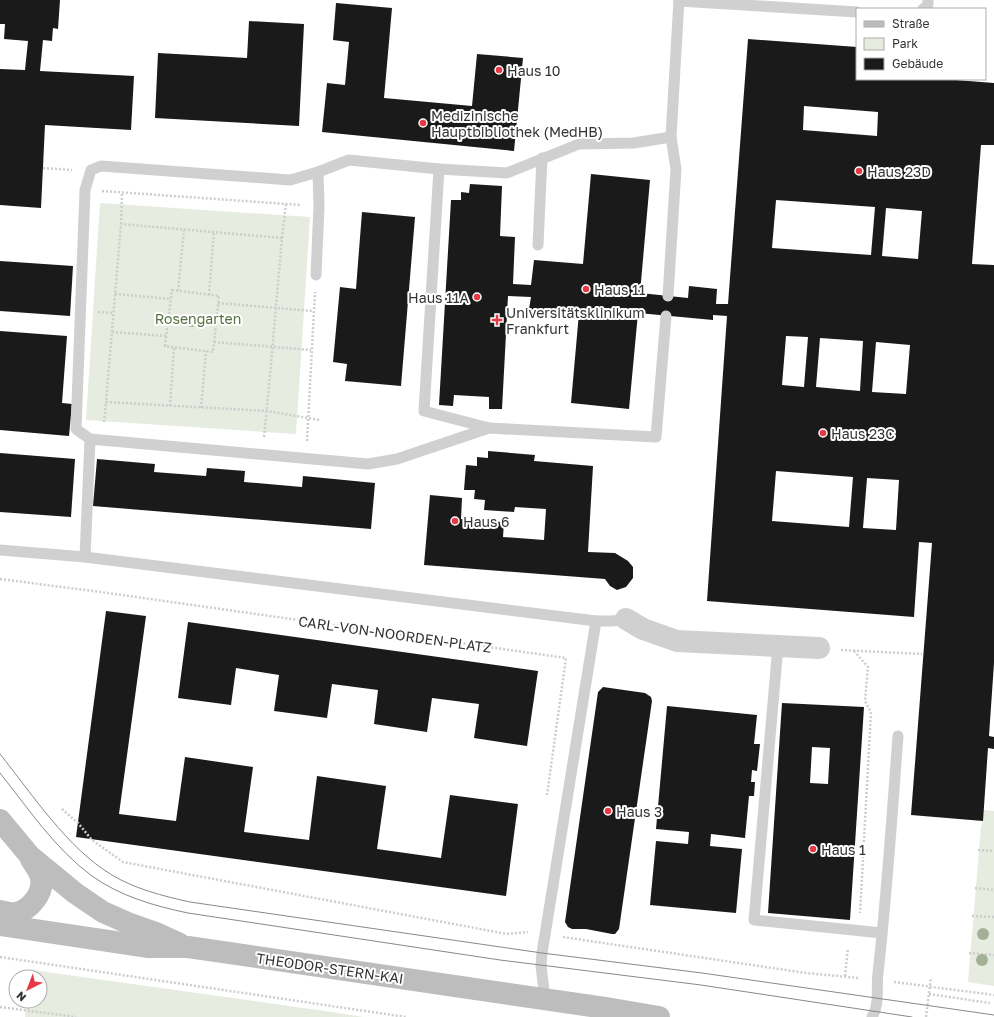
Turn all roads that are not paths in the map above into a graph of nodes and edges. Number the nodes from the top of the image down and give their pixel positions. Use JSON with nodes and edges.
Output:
{"nodes":[{"id":1,"x":679,"y":1,"type":"edge"},
{"id":2,"x":856,"y":12,"type":"edge"},
{"id":3,"x":671,"y":137,"type":"junction"},
{"id":4,"x":542,"y":158,"type":"junction"},
{"id":5,"x":439,"y":169,"type":"junction"},
{"id":6,"x":318,"y":172,"type":"junction"},
{"id":7,"x":538,"y":245,"type":"dead end"},
{"id":8,"x":316,"y":276,"type":"road end"},
{"id":9,"x":668,"y":296,"type":"dead end"},
{"id":10,"x":666,"y":316,"type":"dead end"},
{"id":11,"x":489,"y":428,"type":"junction"},
{"id":12,"x":90,"y":439,"type":"junction"},
{"id":13,"x":0,"y":550,"type":"edge"},
{"id":14,"x":85,"y":557,"type":"junction"},
{"id":15,"x":626,"y":619,"type":"joint"},
{"id":16,"x":596,"y":621,"type":"junction"},
{"id":17,"x":778,"y":646,"type":"junction"},
{"id":18,"x":819,"y":648,"type":"road end"},
{"id":19,"x":898,"y":736,"type":"dead end"},
{"id":20,"x":0,"y":820,"type":"edge"},
{"id":21,"x":30,"y":856,"type":"junction"},
{"id":22,"x":0,"y":911,"type":"edge"},
{"id":23,"x":0,"y":925,"type":"edge"},
{"id":24,"x":882,"y":933,"type":"junction"},
{"id":25,"x":188,"y":947,"type":"junction"},
{"id":26,"x":544,"y":999,"type":"junction"},
{"id":27,"x":876,"y":1015,"type":"edge"},
{"id":28,"x":659,"y":1017,"type":"edge"}],
"edges":[{"from":1,"to":2,"type":"lane"},
{"from":1,"to":3,"type":"lane"},
{"from":3,"to":4,"type":"lane"},
{"from":3,"to":9,"type":"lane"},
{"from":4,"to":5,"type":"lane"},
{"from":4,"to":7,"type":"lane"},
{"from":5,"to":6,"type":"lane"},
{"from":5,"to":11,"type":"lane"},
{"from":6,"to":8,"type":"lane"},
{"from":6,"to":12,"type":"lane"},
{"from":10,"to":11,"type":"lane"},
{"from":11,"to":12,"type":"lane"},
{"from":12,"to":14,"type":"lane"},
{"from":13,"to":14,"type":"lane"},
{"from":14,"to":16,"type":"lane"},
{"from":15,"to":16,"type":"lane"},
{"from":15,"to":17,"type":"street"},
{"from":16,"to":26,"type":"lane"},
{"from":17,"to":18,"type":"street"},
{"from":17,"to":24,"type":"lane"},
{"from":19,"to":24,"type":"lane"},
{"from":20,"to":21,"type":"main road"},
{"from":21,"to":22,"type":"main road"},
{"from":21,"to":25,"type":"main road"},
{"from":23,"to":25,"type":"main road","name":"THEODOR-STERN-KAI"},
{"from":24,"to":27,"type":"lane"},
{"from":25,"to":26,"type":"main road","name":"THEODOR-STERN-KAI"},
{"from":26,"to":28,"type":"main road","name":"THEODOR-STERN-KAI"}]}
